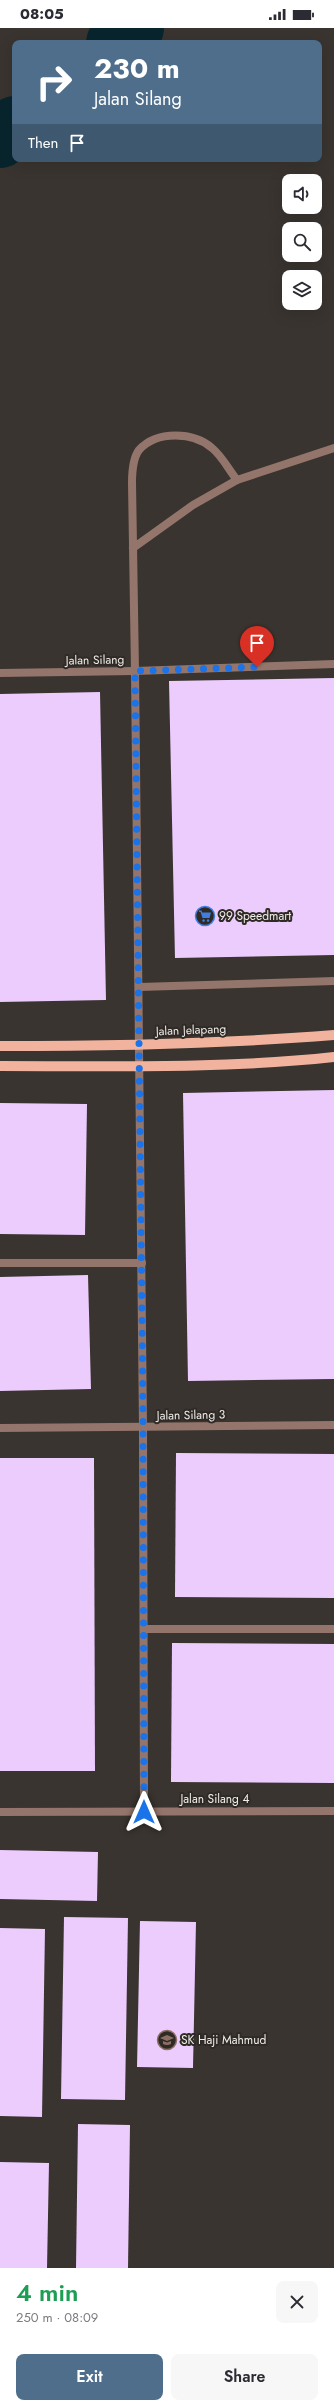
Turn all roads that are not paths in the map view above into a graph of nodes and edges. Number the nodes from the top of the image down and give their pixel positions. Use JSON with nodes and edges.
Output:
{"nodes":[{"id":1,"x":334,"y":448,"type":"edge"},
{"id":2,"x":237,"y":480,"type":"junction"},
{"id":3,"x":133,"y":548,"type":"junction"},
{"id":4,"x":334,"y":664,"type":"edge"},
{"id":5,"x":135,"y":671,"type":"junction"},
{"id":6,"x":0,"y":673,"type":"edge"},
{"id":7,"x":334,"y":981,"type":"edge"},
{"id":8,"x":139,"y":987,"type":"junction"},
{"id":9,"x":334,"y":1035,"type":"edge"},
{"id":10,"x":138,"y":1045,"type":"junction"},
{"id":11,"x":0,"y":1046,"type":"edge"},
{"id":12,"x":334,"y":1057,"type":"edge"},
{"id":13,"x":0,"y":1066,"type":"edge"},
{"id":14,"x":140,"y":1066,"type":"junction"},
{"id":15,"x":0,"y":1263,"type":"edge"},
{"id":16,"x":142,"y":1263,"type":"junction"},
{"id":17,"x":334,"y":1425,"type":"edge"},
{"id":18,"x":143,"y":1427,"type":"junction"},
{"id":19,"x":0,"y":1428,"type":"edge"},
{"id":20,"x":145,"y":1629,"type":"junction"},
{"id":21,"x":334,"y":1629,"type":"edge"},
{"id":22,"x":334,"y":1811,"type":"edge"},
{"id":23,"x":0,"y":1812,"type":"edge"},
{"id":24,"x":144,"y":1812,"type":"junction"}],
"edges":[{"from":1,"to":2,"type":"street"},
{"from":2,"to":3,"type":"street"},
{"from":2,"to":3,"type":"street"},
{"from":3,"to":5,"type":"street"},
{"from":4,"to":5,"type":"street","name":"Jalan Silang"},
{"from":5,"to":6,"type":"street","name":"Jalan Silang"},
{"from":5,"to":8,"type":"street"},
{"from":7,"to":8,"type":"street"},
{"from":8,"to":10,"type":"street"},
{"from":9,"to":10,"type":"main road","name":"Jalan Jelapang"},
{"from":10,"to":11,"type":"main road","name":"Jalan Jelapang"},
{"from":10,"to":14,"type":"street"},
{"from":12,"to":14,"type":"main road"},
{"from":13,"to":14,"type":"main road"},
{"from":14,"to":16,"type":"street"},
{"from":15,"to":16,"type":"street"},
{"from":16,"to":18,"type":"street"},
{"from":17,"to":18,"type":"street","name":"Jalan Silang 3"},
{"from":18,"to":19,"type":"street","name":"Jalan Silang 3"},
{"from":18,"to":20,"type":"street"},
{"from":20,"to":21,"type":"street"},
{"from":20,"to":24,"type":"street"},
{"from":22,"to":24,"type":"street","name":"Jalan Silang 4"},
{"from":23,"to":24,"type":"street","name":"Jalan Silang 4"}]}
